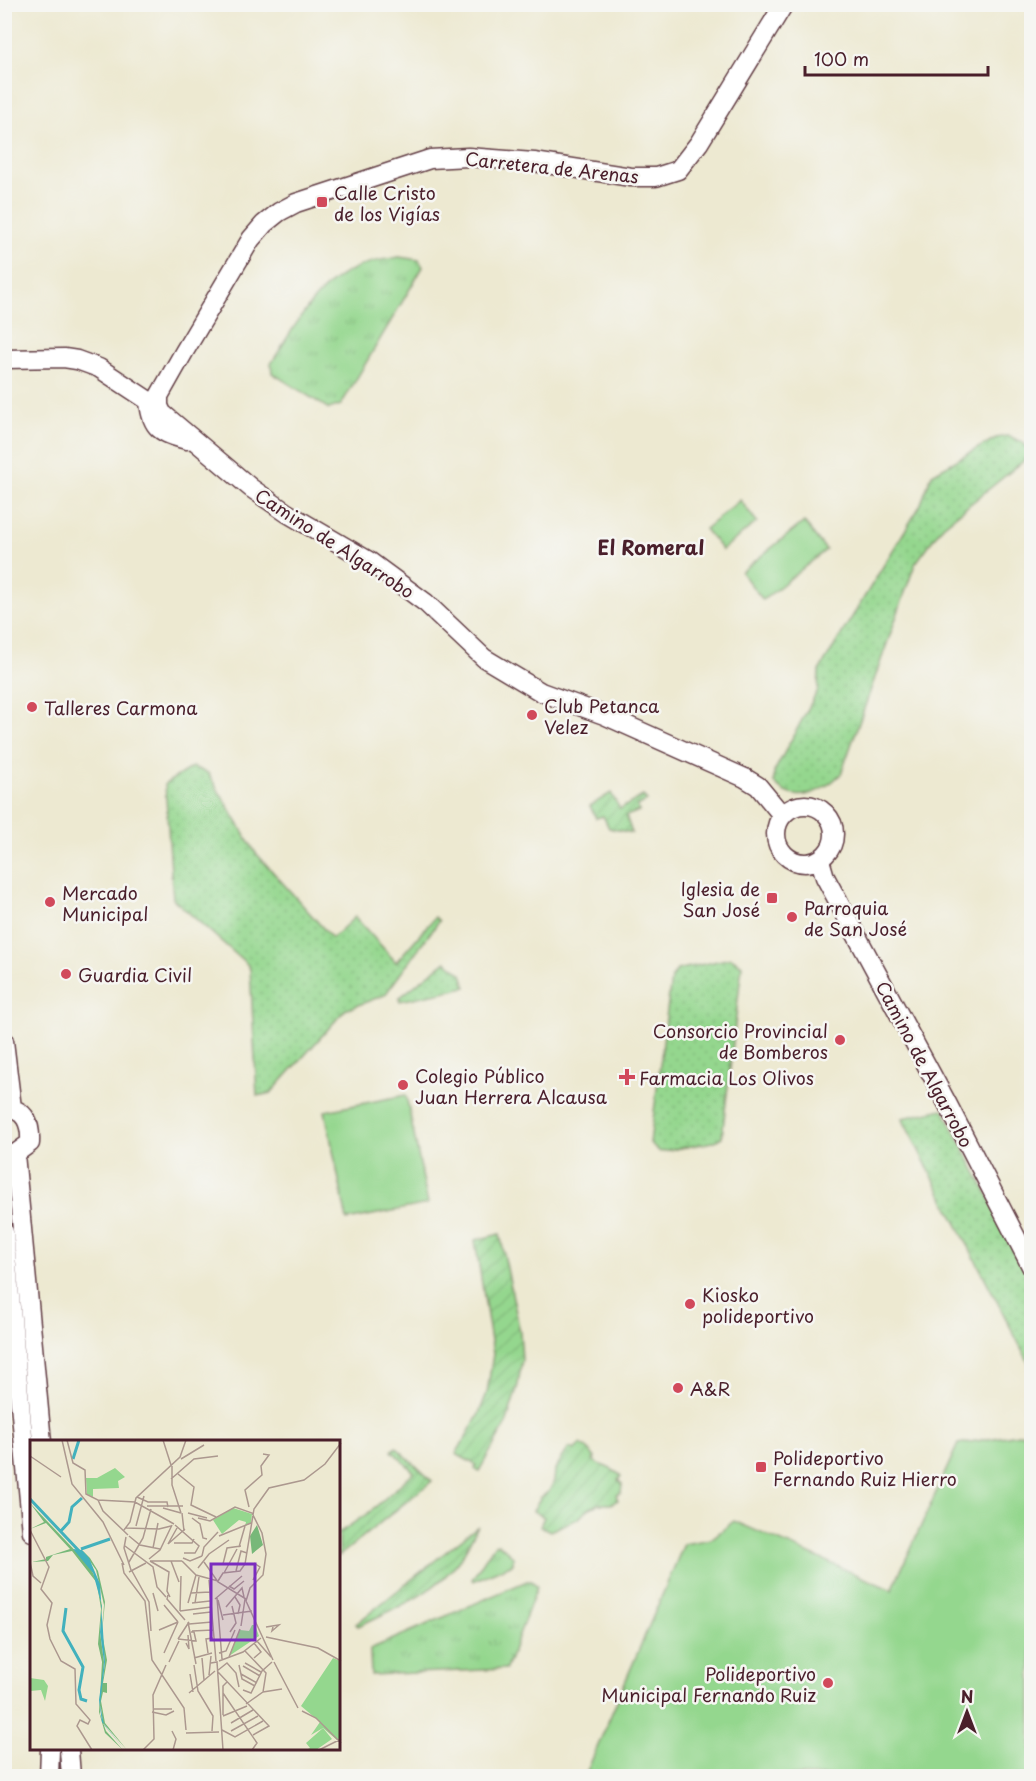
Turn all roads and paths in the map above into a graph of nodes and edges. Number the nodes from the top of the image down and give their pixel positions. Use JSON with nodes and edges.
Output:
{"nodes":[{"id":1,"x":784,"y":4,"type":"edge"},
{"id":2,"x":4,"y":359,"type":"edge"},
{"id":3,"x":154,"y":399,"type":"junction"},
{"id":4,"x":784,"y":813,"type":"junction"},
{"id":5,"x":820,"y":860,"type":"junction"},
{"id":6,"x":4,"y":1041,"type":"edge"},
{"id":7,"x":8,"y":1108,"type":"edge"},
{"id":8,"x":10,"y":1154,"type":"edge"},
{"id":9,"x":4,"y":1232,"type":"edge"},
{"id":10,"x":1032,"y":1269,"type":"edge"},
{"id":11,"x":42,"y":1440,"type":"edge"},
{"id":12,"x":30,"y":1511,"type":"edge"},
{"id":13,"x":50,"y":1751,"type":"edge"},
{"id":14,"x":69,"y":1751,"type":"edge"},
{"id":15,"x":49,"y":1776,"type":"edge"},
{"id":16,"x":71,"y":1776,"type":"edge"}],
"edges":[{"from":1,"to":3,"type":"street","name":"Carretera de Arenas"},
{"from":2,"to":3,"type":"street"},
{"from":3,"to":4,"type":"street","name":"Camino de Algarrobo"},
{"from":4,"to":5,"type":"street"},
{"from":4,"to":5,"type":"street"},
{"from":5,"to":10,"type":"street","name":"Camino de Algarrobo"},
{"from":6,"to":7,"type":"street"},
{"from":7,"to":8,"type":"street"},
{"from":8,"to":11,"type":"street"},
{"from":9,"to":12,"type":"street"},
{"from":13,"to":15,"type":"street"},
{"from":14,"to":16,"type":"street"}]}
